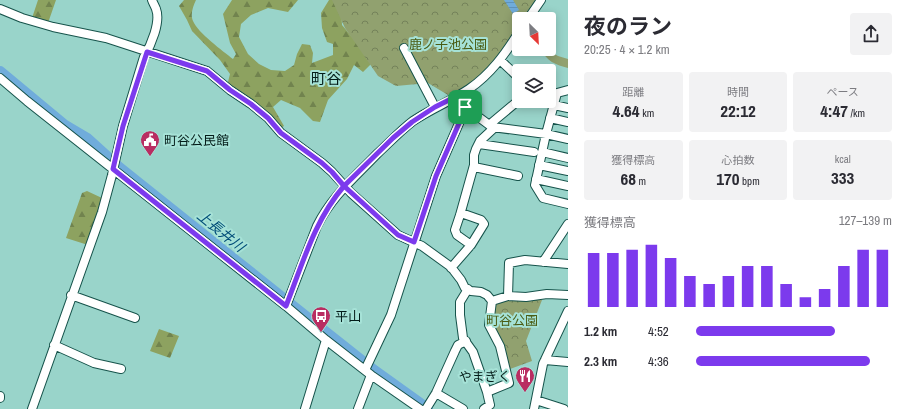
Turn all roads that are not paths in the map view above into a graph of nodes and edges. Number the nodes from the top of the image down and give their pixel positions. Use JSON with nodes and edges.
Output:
{"nodes":[{"id":1,"x":152,"y":0,"type":"edge"},
{"id":2,"x":541,"y":0,"type":"edge"},
{"id":3,"x":0,"y":9,"type":"edge"},
{"id":4,"x":533,"y":12,"type":"edge"},
{"id":5,"x":512,"y":42,"type":"edge"},
{"id":6,"x":404,"y":48,"type":"dead end"},
{"id":7,"x":147,"y":52,"type":"junction"},
{"id":8,"x":500,"y":60,"type":"junction"},
{"id":9,"x":512,"y":71,"type":"edge"},
{"id":10,"x":0,"y":78,"type":"edge"},
{"id":11,"x":568,"y":90,"type":"edge"},
{"id":12,"x":461,"y":94,"type":"junction"},
{"id":13,"x":556,"y":97,"type":"edge"},
{"id":14,"x":556,"y":105,"type":"edge"},
{"id":15,"x":435,"y":107,"type":"junction"},
{"id":16,"x":465,"y":107,"type":"junction"},
{"id":17,"x":512,"y":107,"type":"edge"},
{"id":18,"x":553,"y":108,"type":"edge"},
{"id":19,"x":568,"y":108,"type":"edge"},
{"id":20,"x":550,"y":118,"type":"junction"},
{"id":21,"x":568,"y":122,"type":"edge"},
{"id":22,"x":492,"y":127,"type":"junction"},
{"id":23,"x":546,"y":134,"type":"junction"},
{"id":24,"x":568,"y":139,"type":"edge"},
{"id":25,"x":479,"y":144,"type":"junction"},
{"id":26,"x":538,"y":152,"type":"junction"},
{"id":27,"x":568,"y":158,"type":"edge"},
{"id":28,"x":539,"y":165,"type":"junction"},
{"id":29,"x":474,"y":167,"type":"junction"},
{"id":30,"x":113,"y":169,"type":"junction"},
{"id":31,"x":568,"y":171,"type":"edge"},
{"id":32,"x":518,"y":176,"type":"dead end"},
{"id":33,"x":536,"y":179,"type":"junction"},
{"id":34,"x":344,"y":186,"type":"junction"},
{"id":35,"x":568,"y":186,"type":"edge"},
{"id":36,"x":568,"y":204,"type":"edge"},
{"id":37,"x":461,"y":212,"type":"junction"},
{"id":38,"x":568,"y":224,"type":"edge"},
{"id":39,"x":414,"y":242,"type":"junction"},
{"id":40,"x":470,"y":245,"type":"junction"},
{"id":41,"x":543,"y":262,"type":"junction"},
{"id":42,"x":568,"y":264,"type":"edge"},
{"id":43,"x":452,"y":268,"type":"junction"},
{"id":44,"x":468,"y":290,"type":"junction"},
{"id":45,"x":568,"y":295,"type":"edge"},
{"id":46,"x":71,"y":296,"type":"junction"},
{"id":47,"x":508,"y":296,"type":"junction"},
{"id":48,"x":492,"y":301,"type":"junction"},
{"id":49,"x":286,"y":306,"type":"junction"},
{"id":50,"x":568,"y":311,"type":"edge"},
{"id":51,"x":135,"y":318,"type":"dead end"},
{"id":52,"x":326,"y":340,"type":"junction"},
{"id":53,"x":466,"y":341,"type":"junction"},
{"id":54,"x":54,"y":345,"type":"junction"},
{"id":55,"x":545,"y":360,"type":"junction"},
{"id":56,"x":568,"y":362,"type":"edge"},
{"id":57,"x":121,"y":369,"type":"dead end"},
{"id":58,"x":368,"y":372,"type":"junction"},
{"id":59,"x":487,"y":392,"type":"junction"},
{"id":60,"x":436,"y":393,"type":"junction"},
{"id":61,"x":536,"y":400,"type":"junction"},
{"id":62,"x":489,"y":408,"type":"edge"},
{"id":63,"x":32,"y":409,"type":"edge"},
{"id":64,"x":305,"y":409,"type":"edge"},
{"id":65,"x":358,"y":409,"type":"edge"},
{"id":66,"x":420,"y":409,"type":"edge"},
{"id":67,"x":426,"y":409,"type":"edge"},
{"id":68,"x":464,"y":409,"type":"edge"},
{"id":69,"x":534,"y":409,"type":"edge"},
{"id":70,"x":564,"y":409,"type":"edge"}],
"edges":[{"from":1,"to":7,"type":"street"},
{"from":2,"to":4,"type":"street"},
{"from":3,"to":7,"type":"street"},
{"from":5,"to":8,"type":"street"},
{"from":6,"to":15,"type":"street"},
{"from":7,"to":30,"type":"street"},
{"from":7,"to":34,"type":"street"},
{"from":8,"to":9,"type":"street"},
{"from":8,"to":12,"type":"street"},
{"from":10,"to":30,"type":"street"},
{"from":11,"to":13,"type":"street"},
{"from":12,"to":15,"type":"street"},
{"from":12,"to":16,"type":"street"},
{"from":14,"to":19,"type":"street"},
{"from":15,"to":34,"type":"street"},
{"from":16,"to":22,"type":"street"},
{"from":16,"to":39,"type":"street"},
{"from":17,"to":22,"type":"street"},
{"from":18,"to":20,"type":"street"},
{"from":20,"to":21,"type":"street"},
{"from":20,"to":23,"type":"street"},
{"from":22,"to":23,"type":"street"},
{"from":22,"to":25,"type":"street"},
{"from":23,"to":24,"type":"street"},
{"from":23,"to":26,"type":"street"},
{"from":25,"to":26,"type":"street"},
{"from":25,"to":29,"type":"street"},
{"from":26,"to":27,"type":"street"},
{"from":26,"to":28,"type":"street"},
{"from":28,"to":31,"type":"street"},
{"from":28,"to":33,"type":"street"},
{"from":29,"to":32,"type":"street"},
{"from":29,"to":37,"type":"street"},
{"from":30,"to":46,"type":"street"},
{"from":30,"to":49,"type":"street"},
{"from":33,"to":35,"type":"street"},
{"from":33,"to":36,"type":"street"},
{"from":34,"to":39,"type":"street"},
{"from":34,"to":49,"type":"street"},
{"from":37,"to":40,"type":"street"},
{"from":37,"to":40,"type":"street"},
{"from":38,"to":41,"type":"street"},
{"from":39,"to":43,"type":"street"},
{"from":39,"to":58,"type":"street"},
{"from":40,"to":43,"type":"street"},
{"from":41,"to":42,"type":"street"},
{"from":41,"to":47,"type":"street"},
{"from":43,"to":44,"type":"street"},
{"from":44,"to":48,"type":"street"},
{"from":44,"to":53,"type":"street"},
{"from":45,"to":47,"type":"street"},
{"from":46,"to":51,"type":"street"},
{"from":46,"to":54,"type":"street"},
{"from":47,"to":48,"type":"street"},
{"from":48,"to":59,"type":"street"},
{"from":49,"to":52,"type":"street"},
{"from":50,"to":55,"type":"street"},
{"from":52,"to":58,"type":"street"},
{"from":52,"to":64,"type":"street"},
{"from":53,"to":59,"type":"street"},
{"from":53,"to":60,"type":"street"},
{"from":54,"to":57,"type":"street"},
{"from":54,"to":63,"type":"street"},
{"from":55,"to":56,"type":"street"},
{"from":55,"to":61,"type":"street"},
{"from":58,"to":65,"type":"street"},
{"from":58,"to":66,"type":"street"},
{"from":59,"to":62,"type":"street"},
{"from":60,"to":67,"type":"street"},
{"from":60,"to":68,"type":"street"},
{"from":61,"to":69,"type":"street"},
{"from":61,"to":70,"type":"street"}]}
